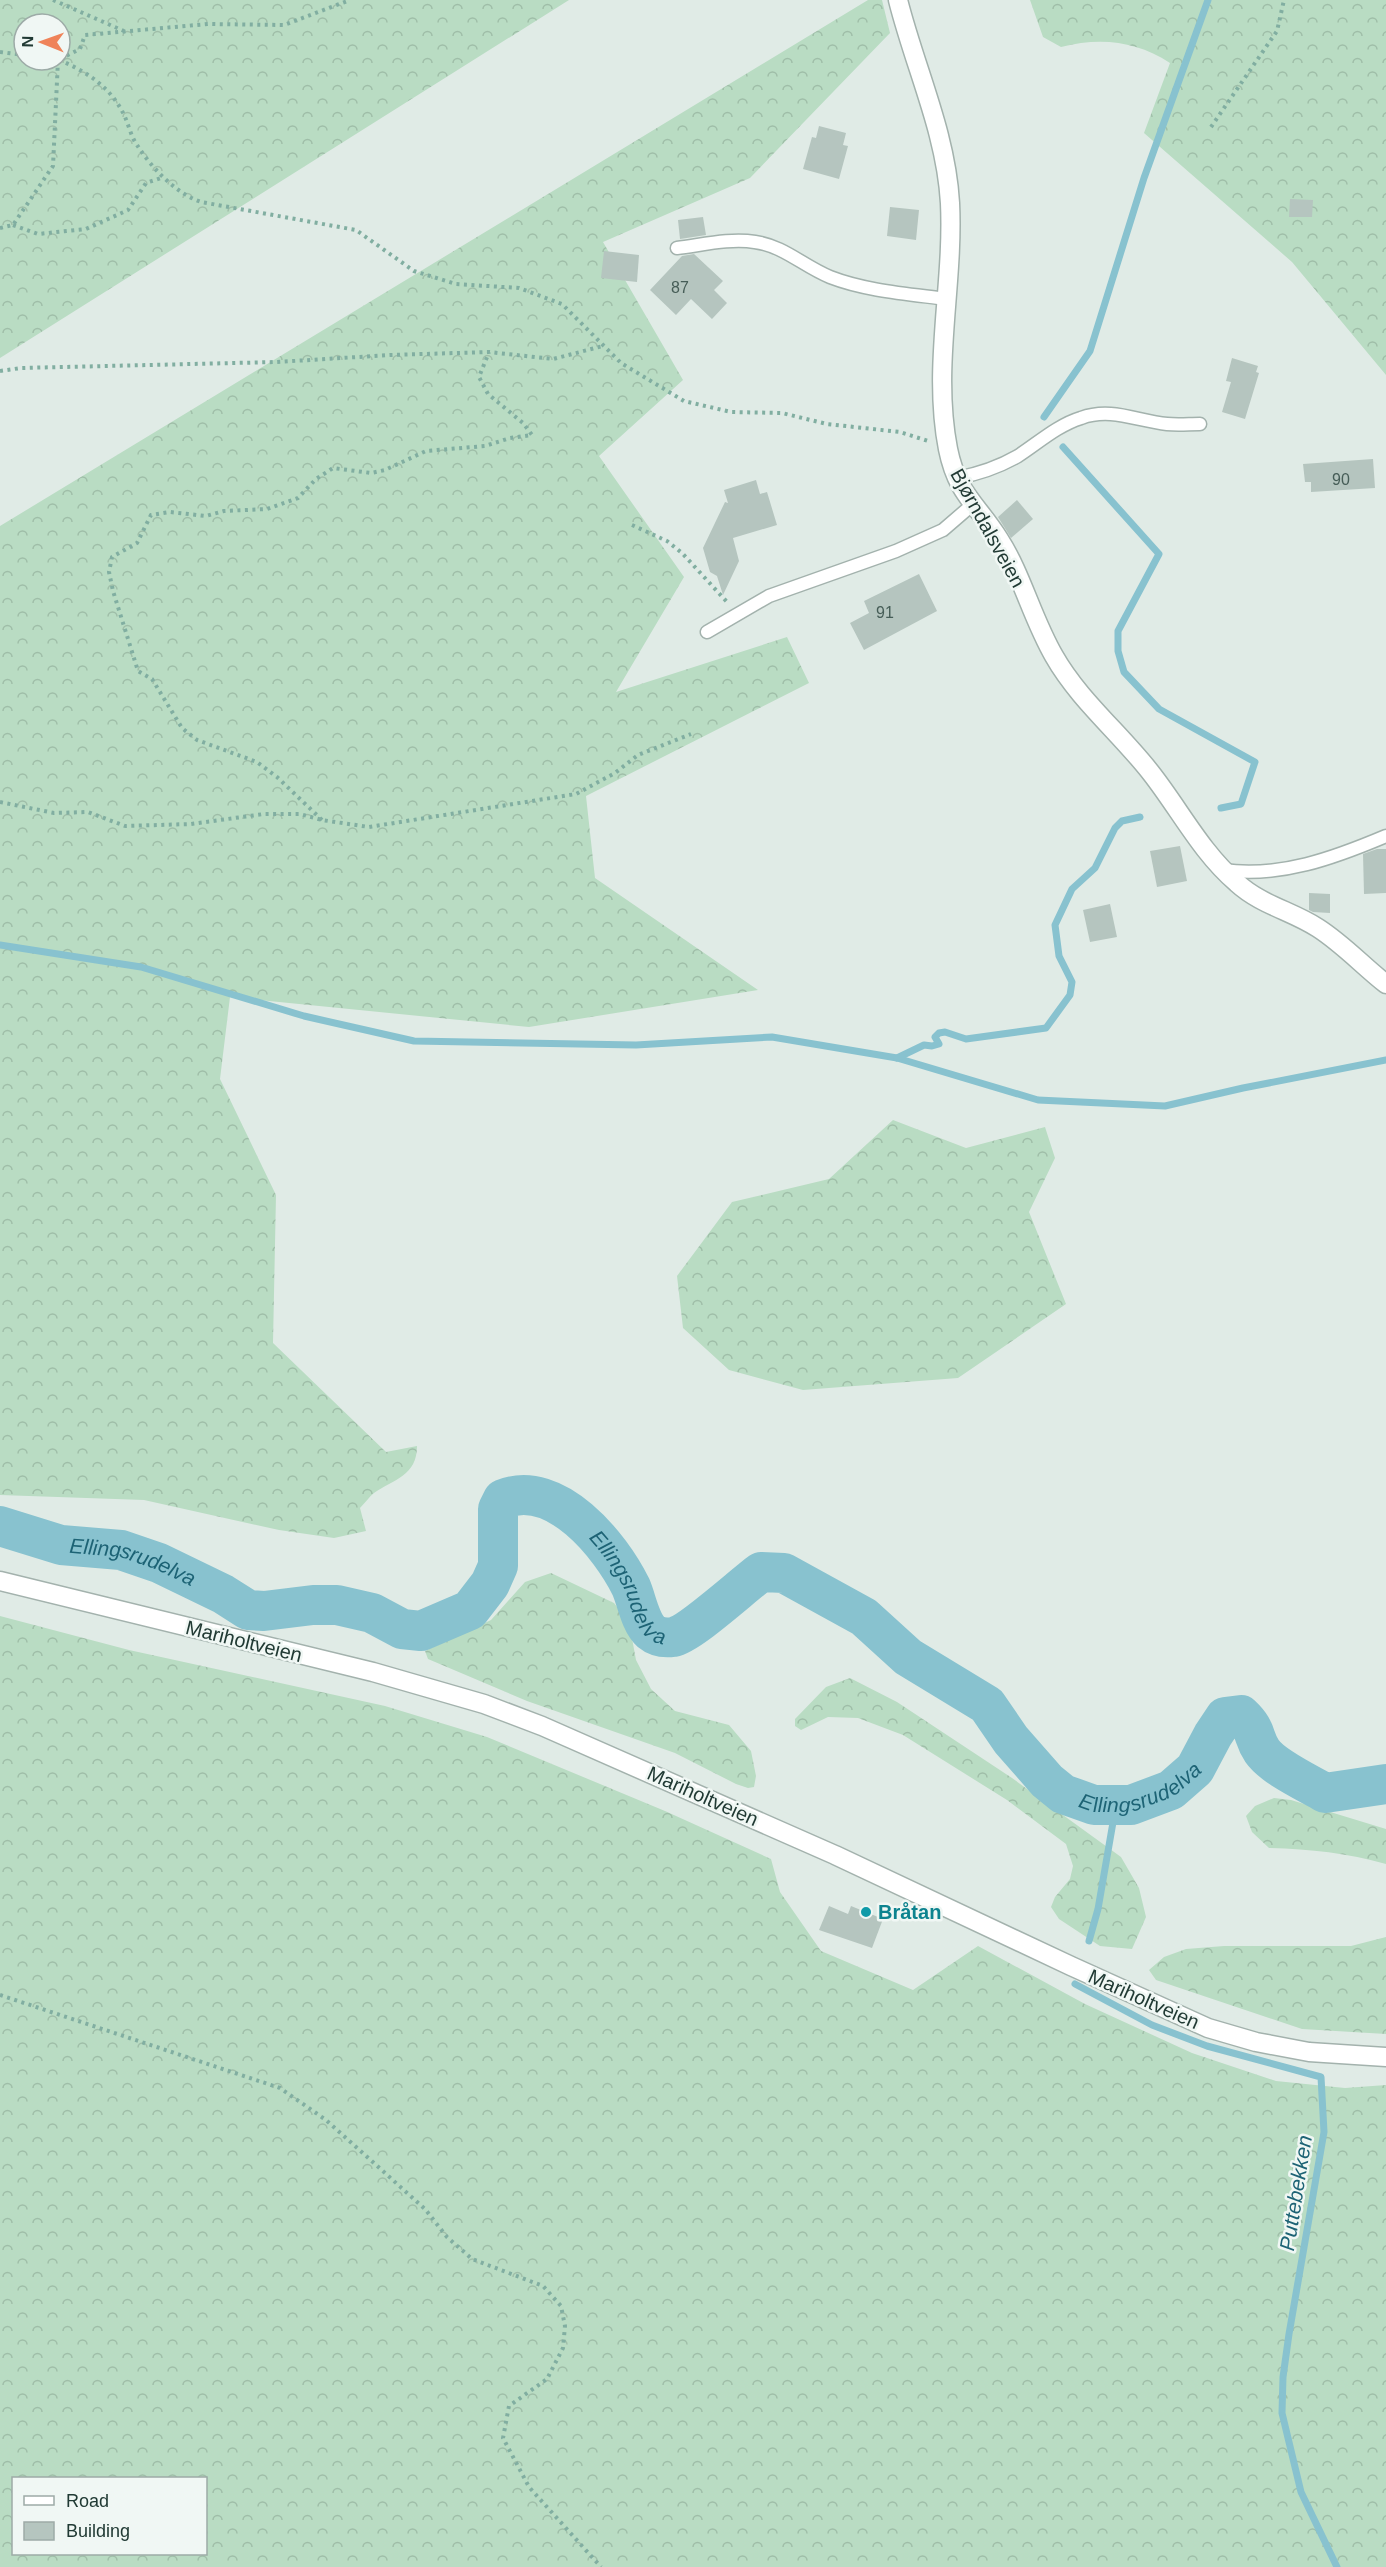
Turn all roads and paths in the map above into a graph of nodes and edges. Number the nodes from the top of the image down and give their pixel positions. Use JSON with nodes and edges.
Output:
{"nodes":[{"id":1,"x":53,"y":0,"type":"edge"},
{"id":2,"x":350,"y":0,"type":"edge"},
{"id":3,"x":898,"y":0,"type":"edge"},
{"id":4,"x":1284,"y":0,"type":"edge"},
{"id":5,"x":125,"y":31,"type":"junction"},
{"id":6,"x":72,"y":53,"type":"edge"},
{"id":7,"x":72,"y":66,"type":"edge"},
{"id":8,"x":58,"y":72,"type":"edge"},
{"id":9,"x":1211,"y":127,"type":"dead end"},
{"id":10,"x":164,"y":177,"type":"junction"},
{"id":11,"x":13,"y":225,"type":"junction"},
{"id":12,"x":0,"y":228,"type":"edge"},
{"id":13,"x":677,"y":248,"type":"dead end"},
{"id":14,"x":947,"y":299,"type":"junction"},
{"id":15,"x":604,"y":346,"type":"junction"},
{"id":16,"x":489,"y":352,"type":"junction"},
{"id":17,"x":0,"y":371,"type":"edge"},
{"id":18,"x":1200,"y":424,"type":"dead end"},
{"id":19,"x":948,"y":446,"type":"junction"},
{"id":20,"x":957,"y":478,"type":"junction"},
{"id":21,"x":972,"y":505,"type":"junction"},
{"id":22,"x":632,"y":525,"type":"dead end"},
{"id":23,"x":738,"y":614,"type":"junction"},
{"id":24,"x":707,"y":632,"type":"dead end"},
{"id":25,"x":691,"y":734,"type":"dead end"},
{"id":26,"x":0,"y":802,"type":"edge"},
{"id":27,"x":322,"y":820,"type":"junction"},
{"id":28,"x":1386,"y":836,"type":"edge"},
{"id":29,"x":1222,"y":870,"type":"junction"},
{"id":30,"x":1386,"y":984,"type":"edge"},
{"id":31,"x":0,"y":1581,"type":"edge"},
{"id":32,"x":0,"y":1995,"type":"edge"},
{"id":33,"x":1386,"y":2057,"type":"edge"},
{"id":34,"x":601,"y":2567,"type":"edge"}],
"edges":[{"from":1,"to":5,"type":"path"},
{"from":2,"to":5,"type":"path"},
{"from":3,"to":14,"type":"street","name":"Bjørndalsveien"},
{"from":4,"to":9,"type":"path"},
{"from":5,"to":6,"type":"path"},
{"from":7,"to":10,"type":"path"},
{"from":8,"to":11,"type":"path"},
{"from":10,"to":11,"type":"path"},
{"from":10,"to":15,"type":"path"},
{"from":11,"to":12,"type":"path"},
{"from":13,"to":14,"type":"lane"},
{"from":14,"to":19,"type":"street","name":"Bjørndalsveien"},
{"from":15,"to":16,"type":"path"},
{"from":15,"to":19,"type":"path"},
{"from":16,"to":17,"type":"path"},
{"from":16,"to":27,"type":"path"},
{"from":18,"to":20,"type":"lane"},
{"from":19,"to":20,"type":"street","name":"Bjørndalsveien"},
{"from":20,"to":21,"type":"street","name":"Bjørndalsveien"},
{"from":21,"to":23,"type":"lane"},
{"from":21,"to":29,"type":"street","name":"Bjørndalsveien"},
{"from":22,"to":23,"type":"path"},
{"from":23,"to":24,"type":"lane"},
{"from":25,"to":27,"type":"path"},
{"from":26,"to":27,"type":"path"},
{"from":28,"to":29,"type":"lane"},
{"from":29,"to":30,"type":"street","name":"Bjørndalsveien"},
{"from":31,"to":33,"type":"street","name":"Mariholtveien"},
{"from":32,"to":34,"type":"path"}]}
